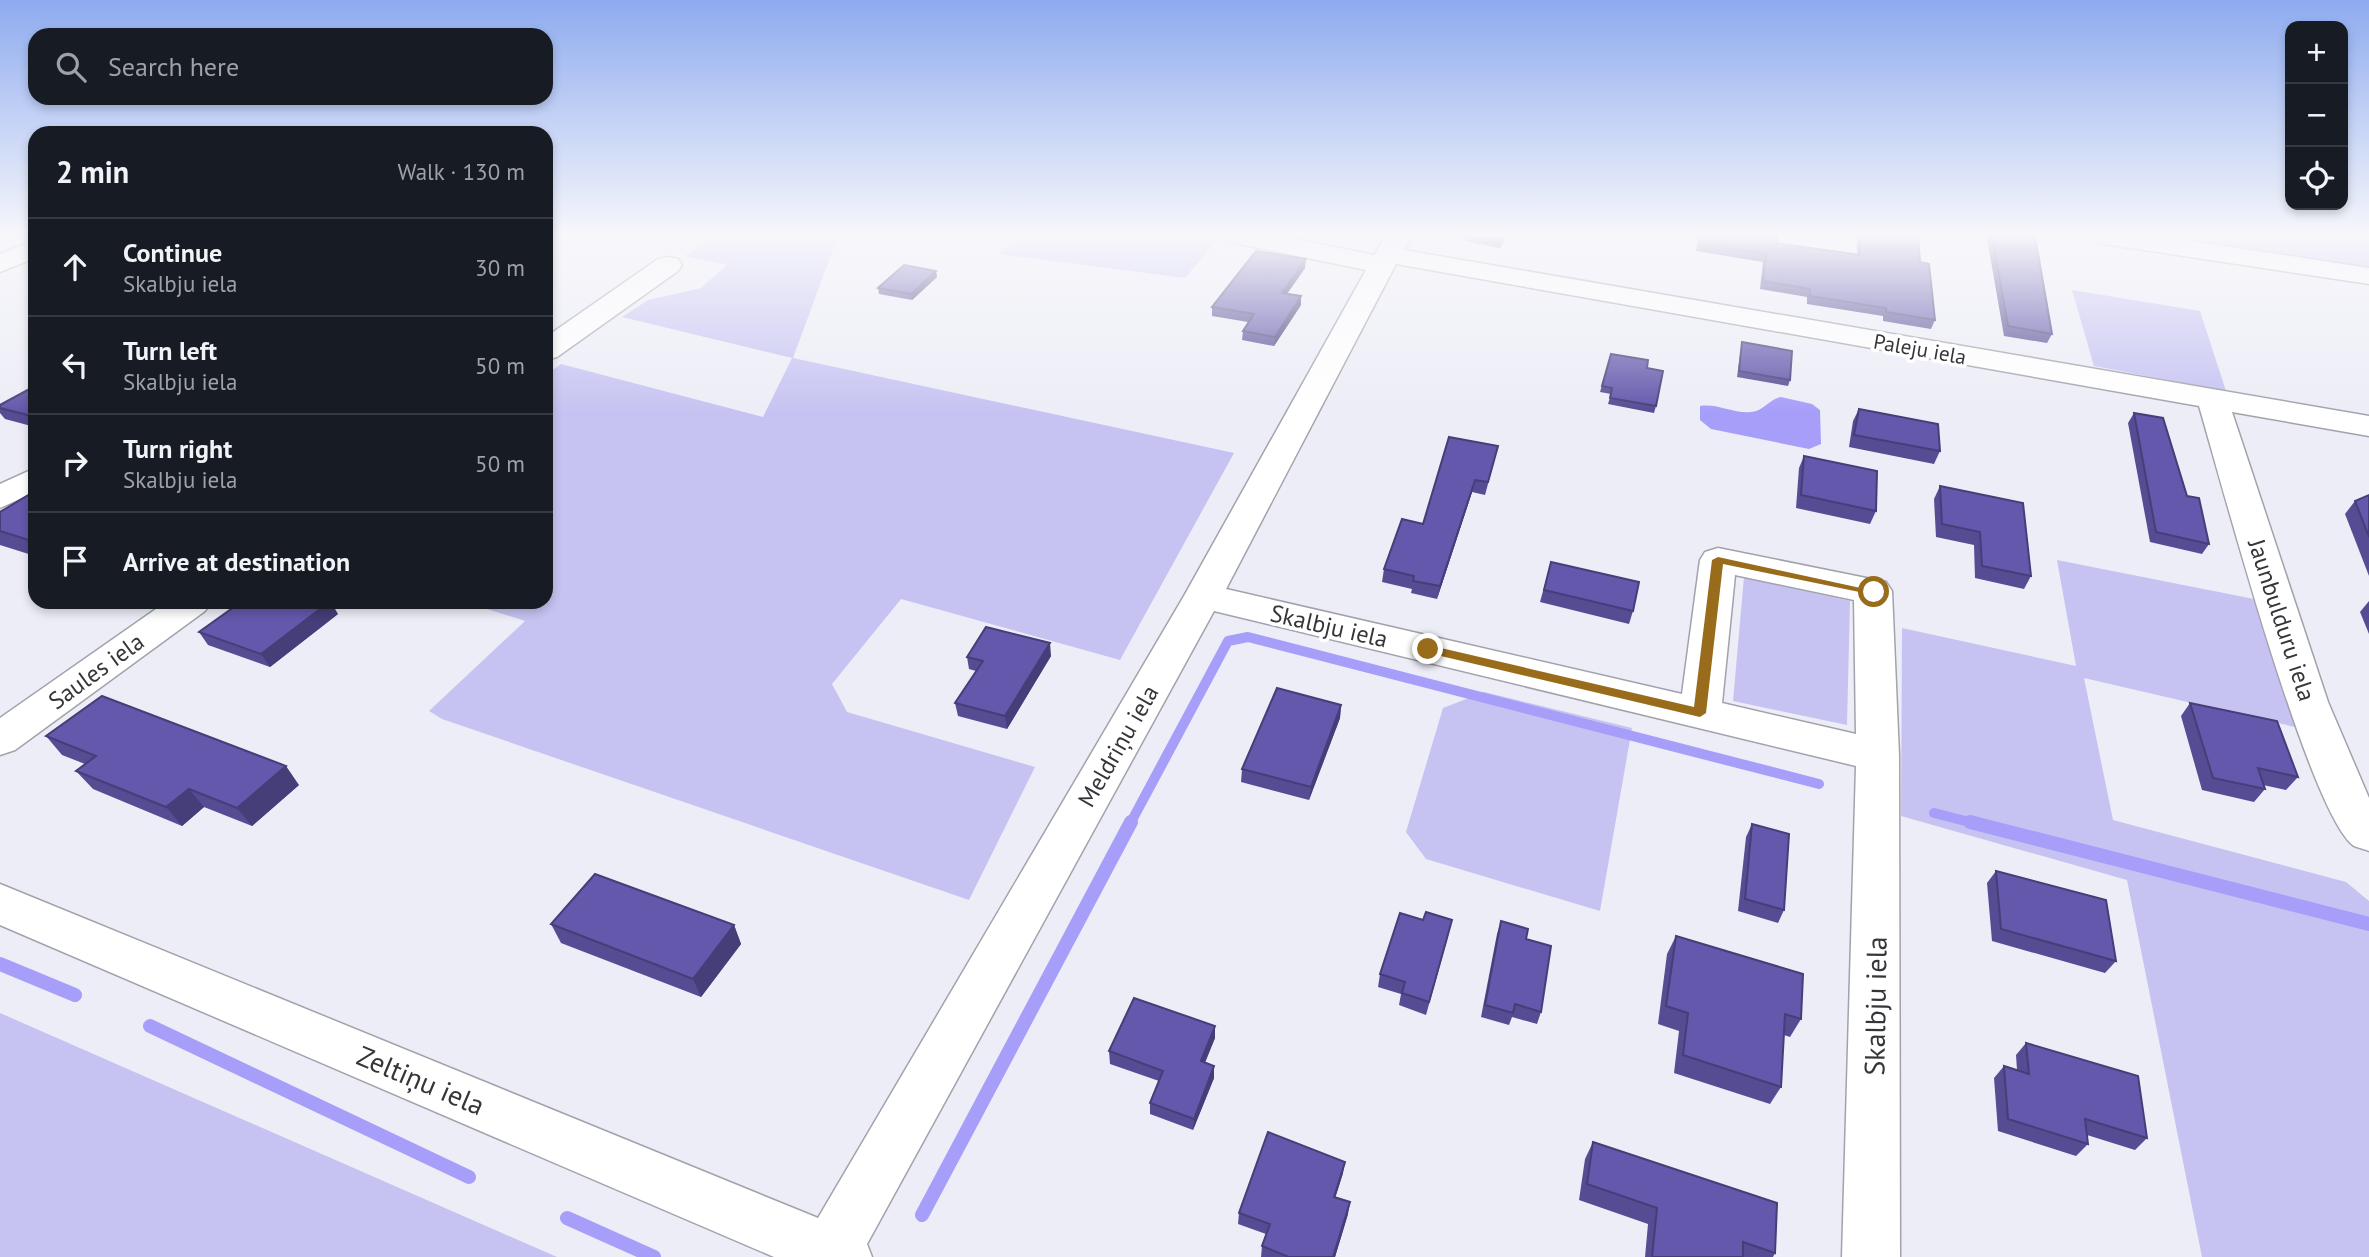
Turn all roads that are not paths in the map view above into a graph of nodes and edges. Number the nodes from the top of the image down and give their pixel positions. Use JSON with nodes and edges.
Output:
{"nodes":[{"id":1,"x":626,"y":295,"type":"edge"},
{"id":2,"x":1367,"y":295,"type":"edge"},
{"id":3,"x":1602,"y":295,"type":"edge"},
{"id":4,"x":553,"y":346,"type":"edge"},
{"id":5,"x":2212,"y":399,"type":"junction"},
{"id":6,"x":2369,"y":426,"type":"edge"},
{"id":7,"x":28,"y":482,"type":"edge"},
{"id":8,"x":0,"y":498,"type":"edge"},
{"id":9,"x":1203,"y":596,"type":"junction"},
{"id":10,"x":182,"y":609,"type":"edge"},
{"id":11,"x":1700,"y":713,"type":"junction"},
{"id":12,"x":0,"y":739,"type":"edge"},
{"id":13,"x":1878,"y":755,"type":"junction"},
{"id":14,"x":2369,"y":833,"type":"edge"},
{"id":15,"x":0,"y":904,"type":"edge"},
{"id":16,"x":837,"y":1254,"type":"edge"},
{"id":17,"x":1871,"y":1257,"type":"edge"}],
"edges":[{"from":1,"to":4,"type":"street"},
{"from":2,"to":9,"type":"street","name":"Meldriņu iela"},
{"from":3,"to":5,"type":"street","name":"Paleju iela"},
{"from":5,"to":6,"type":"street","name":"Paleju iela"},
{"from":5,"to":14,"type":"street","name":"Jaunbulduru iela"},
{"from":7,"to":8,"type":"street"},
{"from":9,"to":11,"type":"street","name":"Skalbju iela"},
{"from":9,"to":16,"type":"street","name":"Meldriņu iela"},
{"from":10,"to":12,"type":"street","name":"Saules iela"},
{"from":11,"to":13,"type":"street","name":"Skalbju iela"},
{"from":11,"to":13,"type":"street","name":"Skalbju iela"},
{"from":13,"to":17,"type":"street","name":"Skalbju iela"},
{"from":15,"to":16,"type":"street","name":"Zeltiņu iela"}]}
